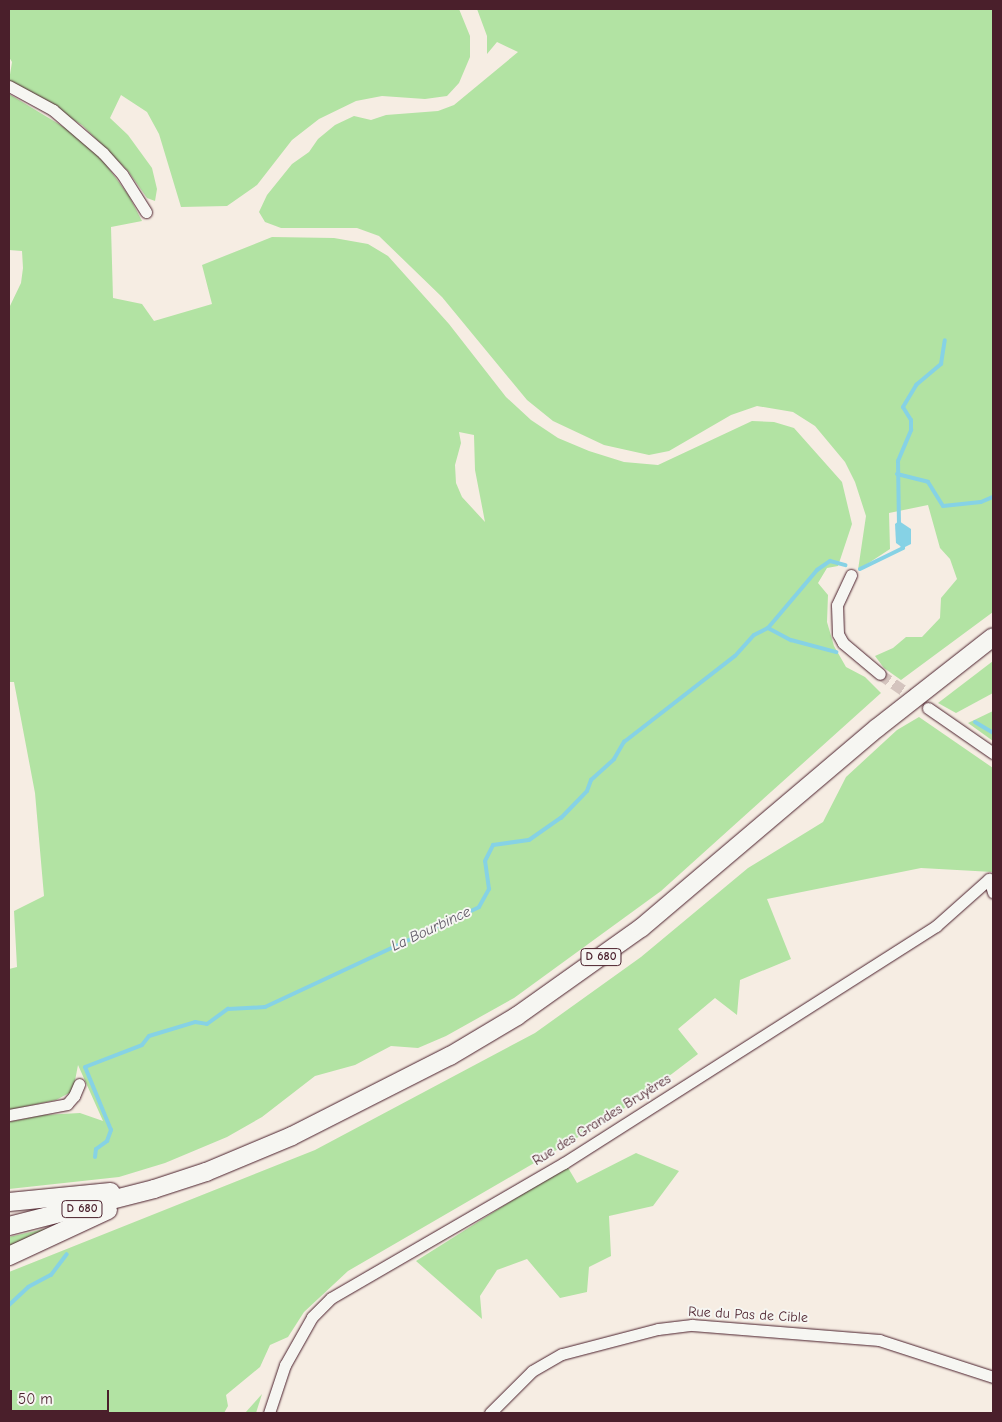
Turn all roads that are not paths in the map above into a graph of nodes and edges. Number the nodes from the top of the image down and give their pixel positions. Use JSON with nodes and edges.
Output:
{"nodes":[{"id":1,"x":9,"y":86,"type":"edge"},
{"id":2,"x":146,"y":212,"type":"dead end"},
{"id":3,"x":851,"y":575,"type":"dead end"},
{"id":4,"x":993,"y":637,"type":"edge"},
{"id":5,"x":880,"y":674,"type":"tunnel mouth"},
{"id":6,"x":928,"y":708,"type":"tunnel mouth"},
{"id":7,"x":993,"y":753,"type":"edge"},
{"id":8,"x":991,"y":879,"type":"edge"},
{"id":9,"x":993,"y":892,"type":"edge"},
{"id":10,"x":79,"y":1084,"type":"dead end"},
{"id":11,"x":9,"y":1115,"type":"edge"},
{"id":12,"x":154,"y":1189,"type":"junction"},
{"id":13,"x":9,"y":1202,"type":"edge"},
{"id":14,"x":9,"y":1226,"type":"edge"},
{"id":15,"x":9,"y":1256,"type":"edge"},
{"id":16,"x":993,"y":1377,"type":"edge"},
{"id":17,"x":269,"y":1413,"type":"edge"},
{"id":18,"x":490,"y":1413,"type":"edge"}],
"edges":[{"from":1,"to":2,"type":"street"},
{"from":3,"to":5,"type":"street"},
{"from":4,"to":12,"type":"main road","number":"D 680"},
{"from":6,"to":7,"type":"street"},
{"from":8,"to":9,"type":"street"},
{"from":8,"to":17,"type":"street","name":"Rue des Grandes Bruyères"},
{"from":10,"to":11,"type":"street"},
{"from":12,"to":13,"type":"main road"},
{"from":12,"to":14,"type":"main road","number":"D 680"},
{"from":12,"to":15,"type":"main road"},
{"from":16,"to":18,"type":"street","name":"Rue du Pas de Cible"}]}
